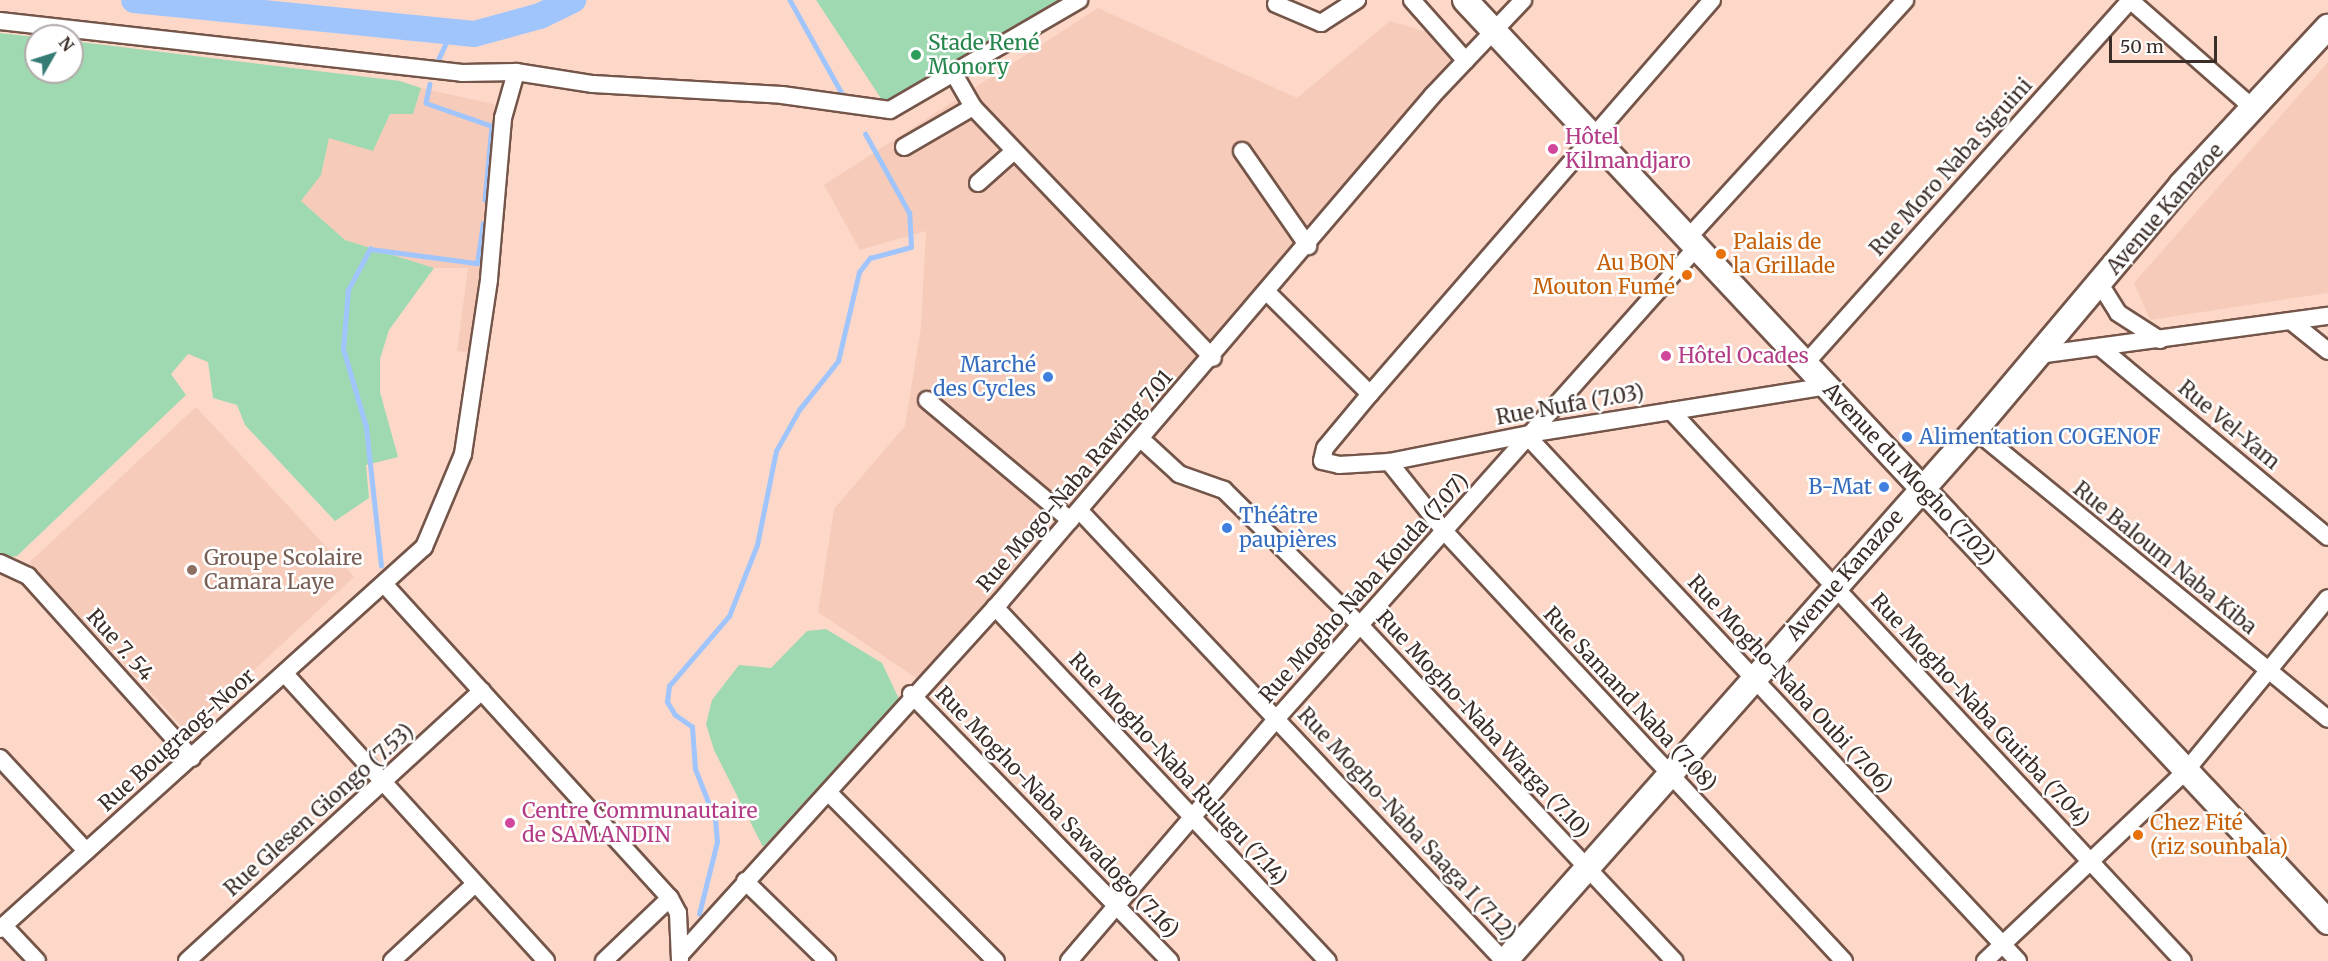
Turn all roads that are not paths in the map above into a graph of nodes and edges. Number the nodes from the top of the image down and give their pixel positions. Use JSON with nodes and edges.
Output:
{"nodes":[{"id":1,"x":1079,"y":0,"type":"edge"},
{"id":2,"x":1357,"y":0,"type":"edge"},
{"id":3,"x":1412,"y":0,"type":"edge"},
{"id":4,"x":1465,"y":0,"type":"edge"},
{"id":5,"x":1523,"y":0,"type":"edge"},
{"id":6,"x":1712,"y":0,"type":"edge"},
{"id":7,"x":1905,"y":0,"type":"edge"},
{"id":8,"x":2130,"y":0,"type":"edge"},
{"id":9,"x":1276,"y":4,"type":"dead end"},
{"id":10,"x":0,"y":21,"type":"edge"},
{"id":11,"x":2328,"y":27,"type":"edge"},
{"id":12,"x":1496,"y":31,"type":"junction"},
{"id":13,"x":1466,"y":61,"type":"junction"},
{"id":14,"x":516,"y":72,"type":"junction"},
{"id":15,"x":954,"y":74,"type":"junction"},
{"id":16,"x":973,"y":107,"type":"junction"},
{"id":17,"x":2255,"y":110,"type":"junction"},
{"id":18,"x":1591,"y":134,"type":"junction"},
{"id":19,"x":904,"y":147,"type":"dead end"},
{"id":20,"x":1014,"y":151,"type":"junction"},
{"id":21,"x":1242,"y":151,"type":"dead end"},
{"id":22,"x":978,"y":183,"type":"dead end"},
{"id":23,"x":1692,"y":243,"type":"junction"},
{"id":24,"x":1308,"y":246,"type":"junction"},
{"id":25,"x":2100,"y":284,"type":"junction"},
{"id":26,"x":1269,"y":294,"type":"junction"},
{"id":27,"x":2328,"y":316,"type":"edge"},
{"id":28,"x":2292,"y":322,"type":"junction"},
{"id":29,"x":2160,"y":340,"type":"junction"},
{"id":30,"x":2101,"y":348,"type":"junction"},
{"id":31,"x":2328,"y":351,"type":"edge"},
{"id":32,"x":2038,"y":355,"type":"junction"},
{"id":33,"x":1213,"y":358,"type":"junction"},
{"id":34,"x":1805,"y":364,"type":"junction"},
{"id":35,"x":1827,"y":386,"type":"junction"},
{"id":36,"x":1370,"y":394,"type":"junction"},
{"id":37,"x":927,"y":399,"type":"dead end"},
{"id":38,"x":1671,"y":411,"type":"junction"},
{"id":39,"x":1975,"y":430,"type":"junction"},
{"id":40,"x":1531,"y":436,"type":"junction"},
{"id":41,"x":1141,"y":439,"type":"junction"},
{"id":42,"x":1389,"y":462,"type":"junction"},
{"id":43,"x":1925,"y":486,"type":"junction"},
{"id":44,"x":1074,"y":515,"type":"junction"},
{"id":45,"x":1445,"y":532,"type":"junction"},
{"id":46,"x":2328,"y":537,"type":"edge"},
{"id":47,"x":6,"y":564,"type":"edge"},
{"id":48,"x":385,"y":585,"type":"junction"},
{"id":49,"x":1835,"y":586,"type":"junction"},
{"id":50,"x":2328,"y":598,"type":"edge"},
{"id":51,"x":995,"y":607,"type":"junction"},
{"id":52,"x":1360,"y":625,"type":"junction"},
{"id":53,"x":2270,"y":673,"type":"junction"},
{"id":54,"x":285,"y":674,"type":"junction"},
{"id":55,"x":1754,"y":678,"type":"junction"},
{"id":56,"x":482,"y":691,"type":"junction"},
{"id":57,"x":911,"y":694,"type":"junction"},
{"id":58,"x":1278,"y":717,"type":"junction"},
{"id":59,"x":2328,"y":719,"type":"edge"},
{"id":60,"x":0,"y":758,"type":"edge"},
{"id":61,"x":192,"y":758,"type":"junction"},
{"id":62,"x":2185,"y":771,"type":"junction"},
{"id":63,"x":1670,"y":775,"type":"junction"},
{"id":64,"x":383,"y":783,"type":"junction"},
{"id":65,"x":829,"y":793,"type":"junction"},
{"id":66,"x":1193,"y":819,"type":"junction"},
{"id":67,"x":86,"y":851,"type":"junction"},
{"id":68,"x":2089,"y":862,"type":"junction"},
{"id":69,"x":1588,"y":870,"type":"junction"},
{"id":70,"x":745,"y":881,"type":"junction"},
{"id":71,"x":475,"y":884,"type":"junction"},
{"id":72,"x":670,"y":898,"type":"junction"},
{"id":73,"x":1118,"y":905,"type":"junction"},
{"id":74,"x":2328,"y":922,"type":"edge"},
{"id":75,"x":2,"y":927,"type":"edge"},
{"id":76,"x":2002,"y":944,"type":"junction"},
{"id":77,"x":680,"y":958,"type":"edge"},
{"id":78,"x":37,"y":961,"type":"edge"},
{"id":79,"x":186,"y":961,"type":"edge"},
{"id":80,"x":392,"y":961,"type":"edge"},
{"id":81,"x":546,"y":961,"type":"edge"},
{"id":82,"x":604,"y":961,"type":"edge"},
{"id":83,"x":827,"y":961,"type":"edge"},
{"id":84,"x":996,"y":961,"type":"edge"},
{"id":85,"x":1069,"y":961,"type":"edge"},
{"id":86,"x":1170,"y":961,"type":"edge"},
{"id":87,"x":1328,"y":961,"type":"edge"},
{"id":88,"x":1504,"y":961,"type":"edge"},
{"id":89,"x":1674,"y":961,"type":"edge"},
{"id":90,"x":1844,"y":961,"type":"edge"},
{"id":91,"x":1985,"y":961,"type":"edge"},
{"id":92,"x":2018,"y":961,"type":"edge"},
{"id":93,"x":2183,"y":961,"type":"edge"}],
"edges":[{"from":1,"to":15,"type":"street"},
{"from":2,"to":9,"type":"street"},
{"from":3,"to":13,"type":"street"},
{"from":4,"to":12,"type":"main road","name":"Avenue du Mogho (7.02)"},
{"from":5,"to":12,"type":"street","name":"Rue Mogo-Naba Rawing 7.01"},
{"from":6,"to":18,"type":"street"},
{"from":7,"to":23,"type":"street","name":"Rue Mogho Naba Kouda (7.07)"},
{"from":8,"to":17,"type":"street"},
{"from":8,"to":34,"type":"street","name":"Rue Moro Naba Siguini"},
{"from":10,"to":14,"type":"street"},
{"from":11,"to":17,"type":"main road","name":"Avenue Kanazoe"},
{"from":12,"to":13,"type":"street","name":"Rue Mogo-Naba Rawing 7.01"},
{"from":12,"to":18,"type":"main road","name":"Avenue du Mogho (7.02)"},
{"from":13,"to":24,"type":"street","name":"Rue Mogo-Naba Rawing 7.01"},
{"from":14,"to":15,"type":"street"},
{"from":14,"to":48,"type":"street","name":"Rue Bougraog-Noor"},
{"from":15,"to":16,"type":"street"},
{"from":16,"to":19,"type":"street"},
{"from":16,"to":20,"type":"street"},
{"from":17,"to":25,"type":"main road","name":"Avenue Kanazoe"},
{"from":18,"to":23,"type":"main road","name":"Avenue du Mogho (7.02)"},
{"from":18,"to":36,"type":"street"},
{"from":20,"to":22,"type":"street"},
{"from":20,"to":33,"type":"street"},
{"from":21,"to":24,"type":"street"},
{"from":23,"to":34,"type":"main road","name":"Avenue du Mogho (7.02)"},
{"from":23,"to":40,"type":"street","name":"Rue Mogho Naba Kouda (7.07)"},
{"from":24,"to":26,"type":"street","name":"Rue Mogo-Naba Rawing 7.01"},
{"from":25,"to":29,"type":"street"},
{"from":25,"to":32,"type":"main road","name":"Avenue Kanazoe"},
{"from":26,"to":33,"type":"street","name":"Rue Mogo-Naba Rawing 7.01"},
{"from":26,"to":36,"type":"street"},
{"from":27,"to":28,"type":"street"},
{"from":28,"to":29,"type":"street"},
{"from":28,"to":31,"type":"street"},
{"from":29,"to":30,"type":"street"},
{"from":30,"to":32,"type":"street"},
{"from":30,"to":46,"type":"street","name":"Rue Vel-Yam"},
{"from":32,"to":39,"type":"main road","name":"Avenue Kanazoe"},
{"from":33,"to":41,"type":"street","name":"Rue Mogo-Naba Rawing 7.01"},
{"from":34,"to":35,"type":"main road","name":"Avenue du Mogho (7.02)"},
{"from":35,"to":38,"type":"street","name":"Rue Nufa (7.03)"},
{"from":35,"to":43,"type":"main road","name":"Avenue du Mogho (7.02)"},
{"from":36,"to":42,"type":"street","name":"Rue Nufa (7.03)"},
{"from":37,"to":44,"type":"street","name":"Rue Mogho-Naba Saaga I (7.12)"},
{"from":38,"to":40,"type":"street","name":"Rue Nufa (7.03)"},
{"from":38,"to":49,"type":"street","name":"Rue Mogho-Naba Guirba (7.04)"},
{"from":39,"to":43,"type":"main road","name":"Avenue Kanazoe"},
{"from":39,"to":53,"type":"street","name":"Rue Baloum Naba Kiba"},
{"from":40,"to":42,"type":"street","name":"Rue Nufa (7.03)"},
{"from":40,"to":45,"type":"street","name":"Rue Mogho Naba Kouda (7.07)"},
{"from":40,"to":55,"type":"street","name":"Rue Mogho-Naba Oubi (7.06)"},
{"from":41,"to":44,"type":"street","name":"Rue Mogo-Naba Rawing 7.01"},
{"from":41,"to":52,"type":"street","name":"Rue Mogho-Naba Warga (7.10)"},
{"from":42,"to":45,"type":"street","name":"Rue Samand Naba (7.08)"},
{"from":43,"to":49,"type":"main road","name":"Avenue Kanazoe"},
{"from":43,"to":62,"type":"main road","name":"Avenue du Mogho (7.02)"},
{"from":44,"to":51,"type":"street","name":"Rue Mogo-Naba Rawing 7.01"},
{"from":44,"to":58,"type":"street","name":"Rue Mogho-Naba Saaga I (7.12)"},
{"from":45,"to":52,"type":"street","name":"Rue Mogho Naba Kouda (7.07)"},
{"from":45,"to":63,"type":"street","name":"Rue Samand Naba (7.08)"},
{"from":47,"to":61,"type":"street","name":"Rue 7. 54"},
{"from":48,"to":54,"type":"street","name":"Rue Bougraog-Noor"},
{"from":48,"to":56,"type":"street"},
{"from":49,"to":55,"type":"main road","name":"Avenue Kanazoe"},
{"from":49,"to":68,"type":"street","name":"Rue Mogho-Naba Guirba (7.04)"},
{"from":50,"to":53,"type":"street"},
{"from":51,"to":57,"type":"street","name":"Rue Mogo-Naba Rawing 7.01"},
{"from":51,"to":66,"type":"street","name":"Rue Mogho-Naba Rulugu (7.14)"},
{"from":52,"to":58,"type":"street","name":"Rue Mogho Naba Kouda (7.07)"},
{"from":52,"to":69,"type":"street","name":"Rue Mogho-Naba Warga (7.10)"},
{"from":53,"to":59,"type":"street","name":"Rue Baloum Naba Kiba"},
{"from":53,"to":62,"type":"street"},
{"from":54,"to":61,"type":"street","name":"Rue Bougraog-Noor"},
{"from":54,"to":64,"type":"street"},
{"from":55,"to":63,"type":"main road","name":"Avenue Kanazoe"},
{"from":55,"to":76,"type":"street","name":"Rue Mogho-Naba Oubi (7.06)"},
{"from":56,"to":64,"type":"street","name":"Rue Glesen Giongo (7.53)"},
{"from":56,"to":72,"type":"street"},
{"from":57,"to":65,"type":"street","name":"Rue Mogo-Naba Rawing 7.01"},
{"from":57,"to":73,"type":"street","name":"Rue Mogho-Naba Sawadogo (7.16)"},
{"from":58,"to":66,"type":"street","name":"Rue Mogho Naba Kouda (7.07)"},
{"from":58,"to":88,"type":"street","name":"Rue Mogho-Naba Saaga I (7.12)"},
{"from":60,"to":67,"type":"street"},
{"from":61,"to":67,"type":"street","name":"Rue Bougraog-Noor"},
{"from":62,"to":68,"type":"street"},
{"from":62,"to":74,"type":"main road","name":"Avenue du Mogho (7.02)"},
{"from":63,"to":69,"type":"main road","name":"Avenue Kanazoe"},
{"from":63,"to":90,"type":"street","name":"Rue Samand Naba (7.08)"},
{"from":64,"to":71,"type":"street"},
{"from":64,"to":79,"type":"street","name":"Rue Glesen Giongo (7.53)"},
{"from":65,"to":70,"type":"street","name":"Rue Mogo-Naba Rawing 7.01"},
{"from":65,"to":84,"type":"street"},
{"from":66,"to":73,"type":"street","name":"Rue Mogho Naba Kouda (7.07)"},
{"from":66,"to":87,"type":"street","name":"Rue Mogho-Naba Rulugu (7.14)"},
{"from":67,"to":75,"type":"street","name":"Rue Bougraog-Noor"},
{"from":68,"to":76,"type":"street"},
{"from":68,"to":93,"type":"street","name":"Rue Mogho-Naba Guirba (7.04)"},
{"from":69,"to":88,"type":"main road","name":"Avenue Kanazoe"},
{"from":69,"to":89,"type":"street","name":"Rue Mogho-Naba Warga (7.10)"},
{"from":70,"to":77,"type":"street","name":"Rue Mogo-Naba Rawing 7.01"},
{"from":70,"to":83,"type":"street"},
{"from":71,"to":80,"type":"street"},
{"from":71,"to":81,"type":"street"},
{"from":72,"to":77,"type":"street"},
{"from":72,"to":82,"type":"street"},
{"from":73,"to":85,"type":"street","name":"Rue Mogho Naba Kouda (7.07)"},
{"from":73,"to":86,"type":"street","name":"Rue Mogho-Naba Sawadogo (7.16)"},
{"from":75,"to":78,"type":"street"},
{"from":76,"to":91,"type":"street"},
{"from":76,"to":92,"type":"street","name":"Rue Mogho-Naba Oubi (7.06)"}]}
